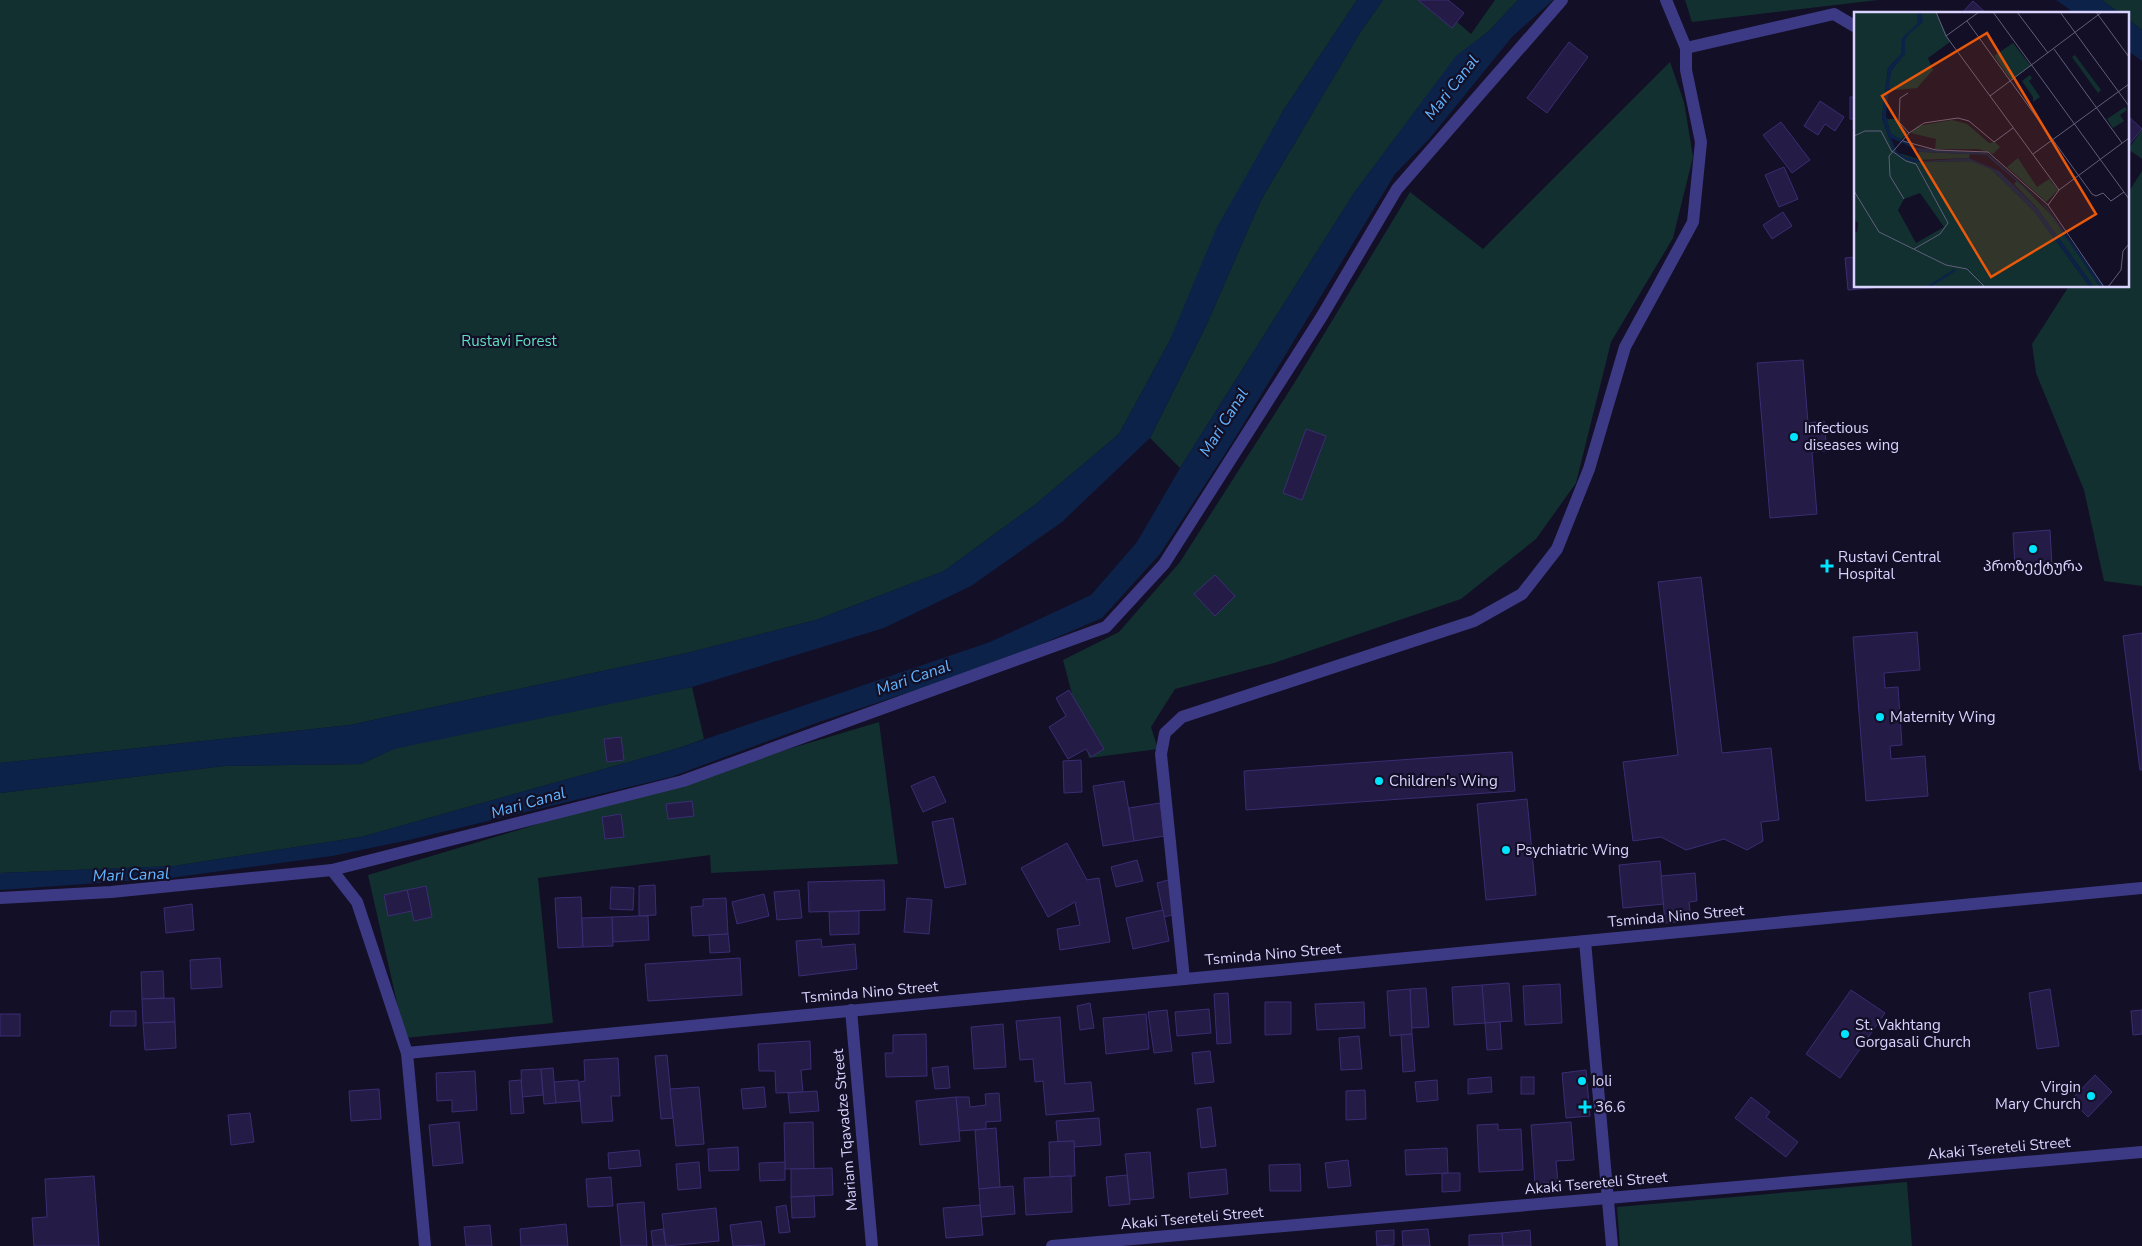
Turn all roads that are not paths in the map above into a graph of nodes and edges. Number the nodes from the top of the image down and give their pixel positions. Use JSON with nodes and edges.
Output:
{"nodes":[{"id":1,"x":1562,"y":0,"type":"edge"},
{"id":2,"x":1666,"y":0,"type":"edge"},
{"id":3,"x":1854,"y":26,"type":"edge"},
{"id":4,"x":1686,"y":48,"type":"junction"},
{"id":5,"x":332,"y":870,"type":"junction"},
{"id":6,"x":2142,"y":888,"type":"edge"},
{"id":7,"x":0,"y":898,"type":"edge"},
{"id":8,"x":1585,"y":940,"type":"junction"},
{"id":9,"x":1184,"y":979,"type":"junction"},
{"id":10,"x":851,"y":1010,"type":"junction"},
{"id":11,"x":407,"y":1053,"type":"junction"},
{"id":12,"x":2142,"y":1152,"type":"edge"},
{"id":13,"x":1608,"y":1198,"type":"junction"},
{"id":14,"x":425,"y":1246,"type":"edge"},
{"id":15,"x":872,"y":1246,"type":"edge"},
{"id":16,"x":1052,"y":1246,"type":"edge"},
{"id":17,"x":1612,"y":1246,"type":"edge"}],
"edges":[{"from":1,"to":5,"type":"street"},
{"from":2,"to":4,"type":"street"},
{"from":3,"to":4,"type":"street"},
{"from":4,"to":9,"type":"street"},
{"from":5,"to":7,"type":"street"},
{"from":5,"to":11,"type":"street"},
{"from":6,"to":8,"type":"street","name":"Tsminda Nino Street"},
{"from":8,"to":9,"type":"street","name":"Tsminda Nino Street"},
{"from":8,"to":13,"type":"street"},
{"from":9,"to":10,"type":"street","name":"Tsminda Nino Street"},
{"from":10,"to":11,"type":"street","name":"Tsminda Nino Street"},
{"from":10,"to":15,"type":"street","name":"Mariam Tqavadze Street"},
{"from":11,"to":14,"type":"street"},
{"from":12,"to":13,"type":"street","name":"Akaki Tsereteli Street"},
{"from":13,"to":16,"type":"street","name":"Akaki Tsereteli Street"},
{"from":13,"to":17,"type":"street"}]}
